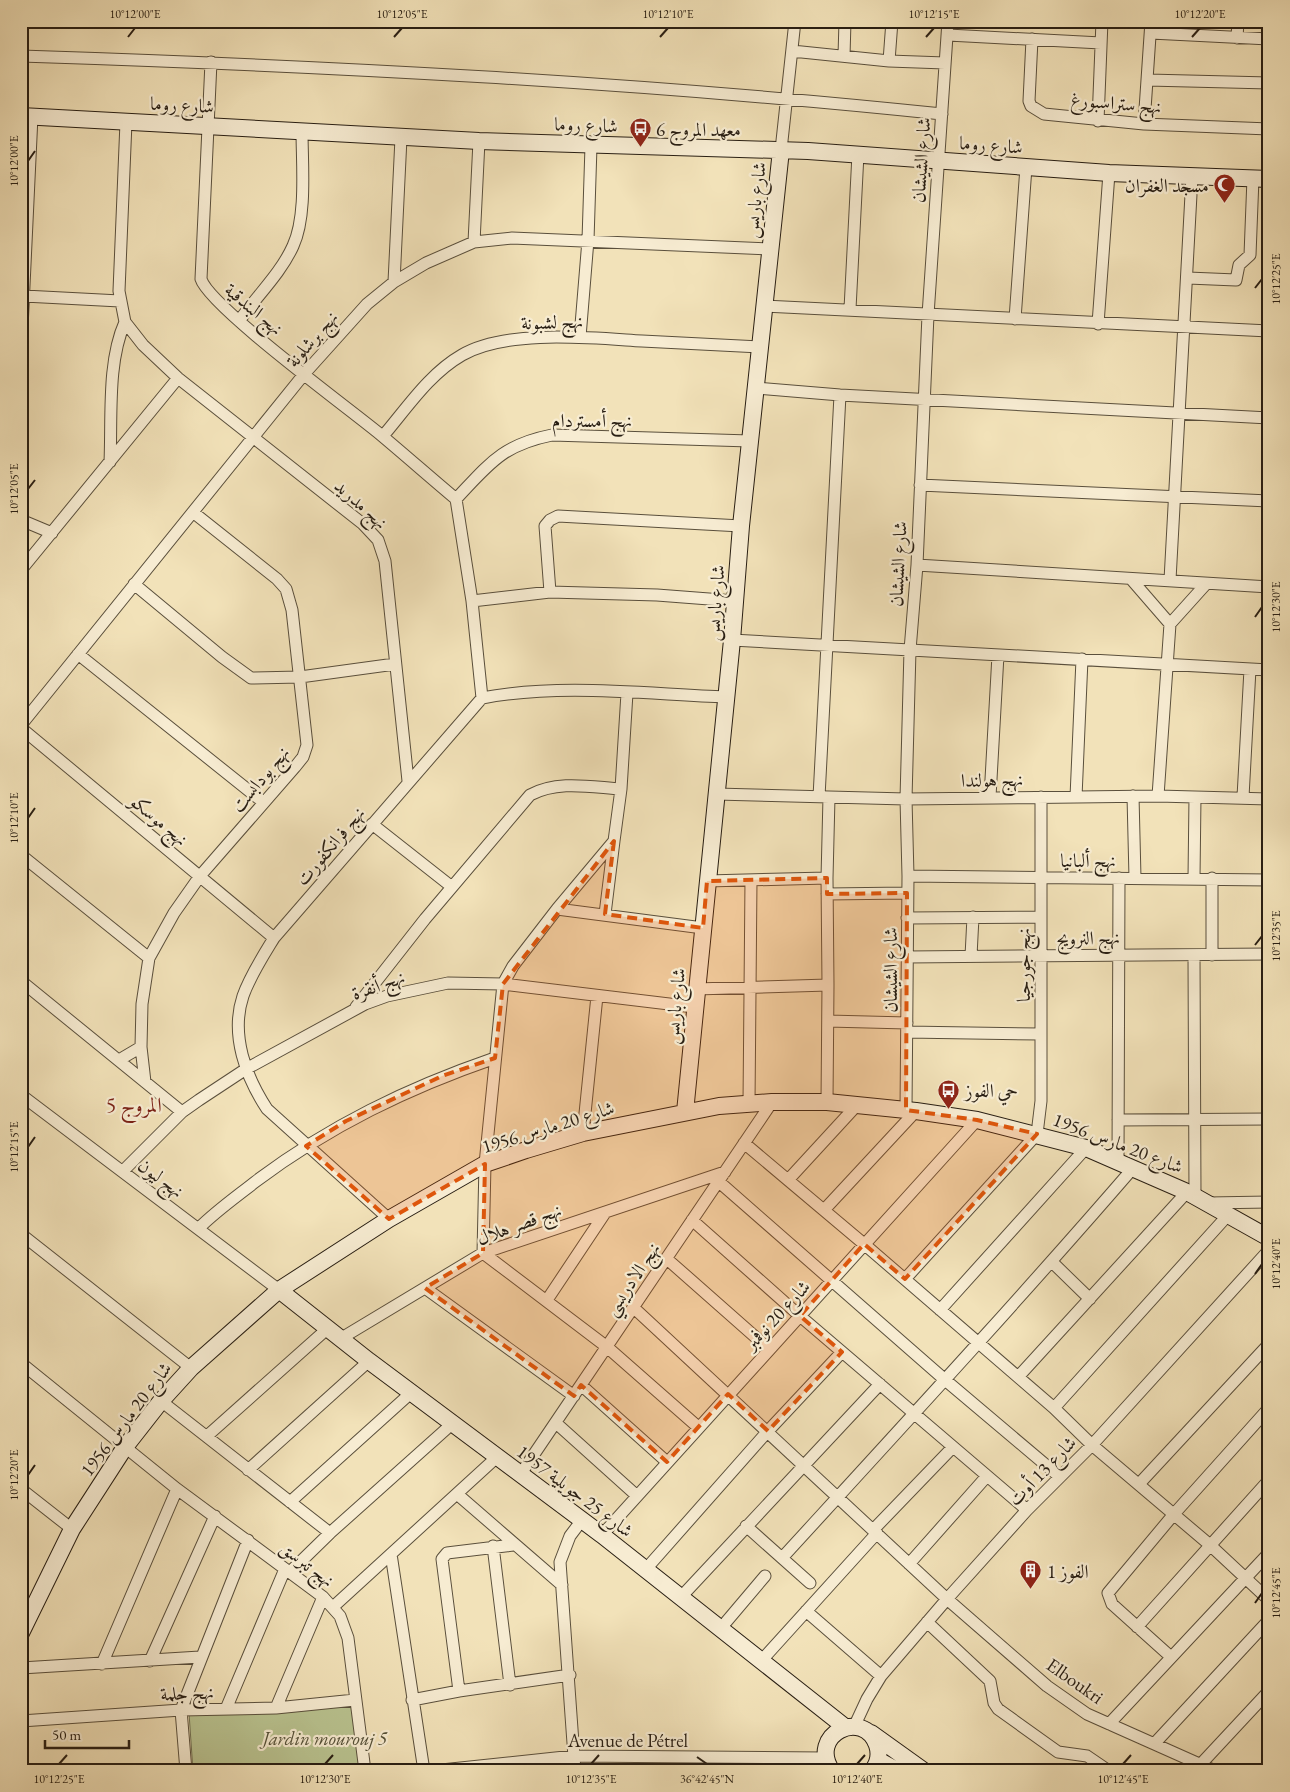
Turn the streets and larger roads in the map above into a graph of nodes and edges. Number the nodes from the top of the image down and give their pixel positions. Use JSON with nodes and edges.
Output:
{"nodes":[{"id":1,"x":795,"y":21,"type":"edge"},
{"id":2,"x":845,"y":21,"type":"edge"},
{"id":3,"x":892,"y":21,"type":"edge"},
{"id":4,"x":948,"y":21,"type":"edge"},
{"id":5,"x":1102,"y":21,"type":"edge"},
{"id":6,"x":1151,"y":21,"type":"edge"},
{"id":7,"x":1238,"y":21,"type":"edge"},
{"id":8,"x":1152,"y":33,"type":"junction"},
{"id":9,"x":948,"y":35,"type":"junction"},
{"id":10,"x":1237,"y":38,"type":"junction"},
{"id":11,"x":1032,"y":39,"type":"junction"},
{"id":12,"x":1269,"y":39,"type":"edge"},
{"id":13,"x":1101,"y":43,"type":"junction"},
{"id":14,"x":792,"y":51,"type":"junction"},
{"id":15,"x":21,"y":56,"type":"edge"},
{"id":16,"x":844,"y":56,"type":"junction"},
{"id":17,"x":889,"y":61,"type":"junction"},
{"id":18,"x":211,"y":62,"type":"junction"},
{"id":19,"x":945,"y":63,"type":"junction"},
{"id":20,"x":1148,"y":80,"type":"junction"},
{"id":21,"x":1269,"y":83,"type":"edge"},
{"id":22,"x":787,"y":98,"type":"junction"},
{"id":23,"x":942,"y":114,"type":"junction"},
{"id":24,"x":27,"y":116,"type":"edge"},
{"id":25,"x":1098,"y":121,"type":"junction"},
{"id":26,"x":126,"y":122,"type":"junction"},
{"id":27,"x":1144,"y":124,"type":"junction"},
{"id":28,"x":208,"y":126,"type":"junction"},
{"id":29,"x":1269,"y":129,"type":"edge"},
{"id":30,"x":302,"y":131,"type":"junction"},
{"id":31,"x":401,"y":138,"type":"junction"},
{"id":32,"x":480,"y":141,"type":"junction"},
{"id":33,"x":591,"y":146,"type":"junction"},
{"id":34,"x":781,"y":150,"type":"junction"},
{"id":35,"x":858,"y":154,"type":"junction"},
{"id":36,"x":939,"y":161,"type":"junction"},
{"id":37,"x":1026,"y":167,"type":"junction"},
{"id":38,"x":1109,"y":173,"type":"junction"},
{"id":39,"x":1192,"y":176,"type":"junction"},
{"id":40,"x":1261,"y":179,"type":"edge"},
{"id":41,"x":24,"y":214,"type":"edge"},
{"id":42,"x":588,"y":240,"type":"junction"},
{"id":43,"x":474,"y":242,"type":"junction"},
{"id":44,"x":770,"y":249,"type":"junction"},
{"id":45,"x":1188,"y":278,"type":"junction"},
{"id":46,"x":394,"y":282,"type":"junction"},
{"id":47,"x":24,"y":296,"type":"junction"},
{"id":48,"x":120,"y":301,"type":"junction"},
{"id":49,"x":764,"y":306,"type":"junction"},
{"id":50,"x":850,"y":309,"type":"junction"},
{"id":51,"x":928,"y":315,"type":"junction"},
{"id":52,"x":1015,"y":319,"type":"junction"},
{"id":53,"x":239,"y":320,"type":"junction"},
{"id":54,"x":125,"y":322,"type":"junction"},
{"id":55,"x":1098,"y":324,"type":"junction"},
{"id":56,"x":1186,"y":327,"type":"junction"},
{"id":57,"x":1269,"y":331,"type":"edge"},
{"id":58,"x":580,"y":338,"type":"junction"},
{"id":59,"x":760,"y":347,"type":"junction"},
{"id":60,"x":21,"y":349,"type":"edge"},
{"id":61,"x":305,"y":373,"type":"junction"},
{"id":62,"x":178,"y":378,"type":"junction"},
{"id":63,"x":756,"y":388,"type":"junction"},
{"id":64,"x":840,"y":395,"type":"junction"},
{"id":65,"x":924,"y":399,"type":"junction"},
{"id":66,"x":1180,"y":413,"type":"junction"},
{"id":67,"x":1269,"y":418,"type":"edge"},
{"id":68,"x":383,"y":436,"type":"junction"},
{"id":69,"x":253,"y":439,"type":"junction"},
{"id":70,"x":750,"y":441,"type":"junction"},
{"id":71,"x":110,"y":462,"type":"junction"},
{"id":72,"x":920,"y":485,"type":"junction"},
{"id":73,"x":1176,"y":496,"type":"junction"},
{"id":74,"x":456,"y":499,"type":"junction"},
{"id":75,"x":1269,"y":501,"type":"edge"},
{"id":76,"x":194,"y":514,"type":"junction"},
{"id":77,"x":21,"y":520,"type":"edge"},
{"id":78,"x":741,"y":526,"type":"junction"},
{"id":79,"x":52,"y":533,"type":"junction"},
{"id":80,"x":916,"y":565,"type":"junction"},
{"id":81,"x":21,"y":570,"type":"edge"},
{"id":82,"x":1131,"y":578,"type":"junction"},
{"id":83,"x":1170,"y":580,"type":"junction"},
{"id":84,"x":134,"y":584,"type":"junction"},
{"id":85,"x":1206,"y":584,"type":"junction"},
{"id":86,"x":1269,"y":587,"type":"edge"},
{"id":87,"x":550,"y":592,"type":"junction"},
{"id":88,"x":472,"y":601,"type":"junction"},
{"id":89,"x":735,"y":601,"type":"junction"},
{"id":90,"x":1170,"y":624,"type":"junction"},
{"id":91,"x":732,"y":640,"type":"junction"},
{"id":92,"x":826,"y":645,"type":"junction"},
{"id":93,"x":910,"y":650,"type":"junction"},
{"id":94,"x":78,"y":654,"type":"junction"},
{"id":95,"x":998,"y":655,"type":"junction"},
{"id":96,"x":1082,"y":659,"type":"junction"},
{"id":97,"x":394,"y":664,"type":"junction"},
{"id":98,"x":1166,"y":664,"type":"junction"},
{"id":99,"x":1250,"y":670,"type":"junction"},
{"id":100,"x":1269,"y":670,"type":"edge"},
{"id":101,"x":300,"y":677,"type":"junction"},
{"id":102,"x":627,"y":693,"type":"junction"},
{"id":103,"x":482,"y":698,"type":"junction"},
{"id":104,"x":726,"y":698,"type":"junction"},
{"id":105,"x":21,"y":727,"type":"edge"},
{"id":106,"x":408,"y":781,"type":"junction"},
{"id":107,"x":620,"y":789,"type":"junction"},
{"id":108,"x":716,"y":794,"type":"junction"},
{"id":109,"x":1133,"y":796,"type":"junction"},
{"id":110,"x":1158,"y":796,"type":"junction"},
{"id":111,"x":824,"y":797,"type":"junction"},
{"id":112,"x":1041,"y":797,"type":"junction"},
{"id":113,"x":1076,"y":797,"type":"junction"},
{"id":114,"x":1195,"y":797,"type":"junction"},
{"id":115,"x":1243,"y":797,"type":"junction"},
{"id":116,"x":990,"y":798,"type":"junction"},
{"id":117,"x":906,"y":799,"type":"junction"},
{"id":118,"x":1269,"y":799,"type":"edge"},
{"id":119,"x":263,"y":802,"type":"junction"},
{"id":120,"x":372,"y":824,"type":"junction"},
{"id":121,"x":614,"y":841,"type":"junction"},
{"id":122,"x":21,"y":855,"type":"edge"},
{"id":123,"x":200,"y":876,"type":"junction"},
{"id":124,"x":908,"y":876,"type":"junction"},
{"id":125,"x":828,"y":878,"type":"junction"},
{"id":126,"x":1041,"y":878,"type":"junction"},
{"id":127,"x":1119,"y":878,"type":"junction"},
{"id":128,"x":1135,"y":878,"type":"junction"},
{"id":129,"x":1194,"y":878,"type":"junction"},
{"id":130,"x":1212,"y":878,"type":"junction"},
{"id":131,"x":751,"y":880,"type":"junction"},
{"id":132,"x":1269,"y":880,"type":"edge"},
{"id":133,"x":708,"y":881,"type":"junction"},
{"id":134,"x":452,"y":886,"type":"junction"},
{"id":135,"x":827,"y":894,"type":"junction"},
{"id":136,"x":907,"y":894,"type":"junction"},
{"id":137,"x":558,"y":909,"type":"junction"},
{"id":138,"x":605,"y":914,"type":"junction"},
{"id":139,"x":973,"y":917,"type":"junction"},
{"id":140,"x":1040,"y":917,"type":"junction"},
{"id":141,"x":907,"y":918,"type":"junction"},
{"id":142,"x":703,"y":928,"type":"junction"},
{"id":143,"x":274,"y":938,"type":"junction"},
{"id":144,"x":1269,"y":954,"type":"edge"},
{"id":145,"x":1118,"y":955,"type":"junction"},
{"id":146,"x":1194,"y":955,"type":"junction"},
{"id":147,"x":1212,"y":955,"type":"junction"},
{"id":148,"x":971,"y":956,"type":"junction"},
{"id":149,"x":1040,"y":956,"type":"junction"},
{"id":150,"x":907,"y":957,"type":"junction"},
{"id":151,"x":149,"y":958,"type":"junction"},
{"id":152,"x":21,"y":981,"type":"edge"},
{"id":153,"x":503,"y":984,"type":"junction"},
{"id":154,"x":828,"y":985,"type":"junction"},
{"id":155,"x":751,"y":987,"type":"junction"},
{"id":156,"x":696,"y":988,"type":"junction"},
{"id":157,"x":597,"y":996,"type":"junction"},
{"id":158,"x":694,"y":1007,"type":"junction"},
{"id":159,"x":353,"y":1011,"type":"junction"},
{"id":160,"x":828,"y":1021,"type":"junction"},
{"id":161,"x":907,"y":1028,"type":"junction"},
{"id":162,"x":1040,"y":1034,"type":"junction"},
{"id":163,"x":141,"y":1047,"type":"junction"},
{"id":164,"x":495,"y":1058,"type":"junction"},
{"id":165,"x":120,"y":1060,"type":"junction"},
{"id":166,"x":246,"y":1068,"type":"junction"},
{"id":167,"x":145,"y":1082,"type":"junction"},
{"id":168,"x":21,"y":1095,"type":"edge"},
{"id":169,"x":772,"y":1102,"type":"junction"},
{"id":170,"x":827,"y":1102,"type":"junction"},
{"id":171,"x":749,"y":1104,"type":"junction"},
{"id":172,"x":857,"y":1105,"type":"junction"},
{"id":173,"x":911,"y":1111,"type":"junction"},
{"id":174,"x":182,"y":1112,"type":"junction"},
{"id":175,"x":685,"y":1112,"type":"junction"},
{"id":176,"x":1269,"y":1119,"type":"edge"},
{"id":177,"x":977,"y":1120,"type":"junction"},
{"id":178,"x":1118,"y":1120,"type":"junction"},
{"id":179,"x":1193,"y":1120,"type":"junction"},
{"id":180,"x":583,"y":1133,"type":"junction"},
{"id":181,"x":1037,"y":1134,"type":"junction"},
{"id":182,"x":744,"y":1144,"type":"junction"},
{"id":183,"x":306,"y":1146,"type":"junction"},
{"id":184,"x":1086,"y":1148,"type":"junction"},
{"id":185,"x":1118,"y":1161,"type":"junction"},
{"id":186,"x":485,"y":1164,"type":"junction"},
{"id":187,"x":1134,"y":1168,"type":"junction"},
{"id":188,"x":123,"y":1171,"type":"junction"},
{"id":189,"x":721,"y":1177,"type":"junction"},
{"id":190,"x":788,"y":1180,"type":"junction"},
{"id":191,"x":1197,"y":1197,"type":"junction"},
{"id":192,"x":1269,"y":1202,"type":"edge"},
{"id":193,"x":824,"y":1210,"type":"junction"},
{"id":194,"x":605,"y":1213,"type":"junction"},
{"id":195,"x":1228,"y":1215,"type":"junction"},
{"id":196,"x":390,"y":1219,"type":"junction"},
{"id":197,"x":692,"y":1220,"type":"junction"},
{"id":198,"x":199,"y":1228,"type":"junction"},
{"id":199,"x":21,"y":1234,"type":"edge"},
{"id":200,"x":1269,"y":1238,"type":"edge"},
{"id":201,"x":864,"y":1244,"type":"junction"},
{"id":202,"x":1269,"y":1250,"type":"edge"},
{"id":203,"x":483,"y":1253,"type":"junction"},
{"id":204,"x":667,"y":1259,"type":"junction"},
{"id":205,"x":1052,"y":1262,"type":"junction"},
{"id":206,"x":905,"y":1279,"type":"junction"},
{"id":207,"x":832,"y":1282,"type":"junction"},
{"id":208,"x":425,"y":1288,"type":"junction"},
{"id":209,"x":279,"y":1290,"type":"junction"},
{"id":210,"x":1090,"y":1299,"type":"junction"},
{"id":211,"x":547,"y":1300,"type":"junction"},
{"id":212,"x":634,"y":1308,"type":"junction"},
{"id":213,"x":940,"y":1310,"type":"junction"},
{"id":214,"x":800,"y":1316,"type":"junction"},
{"id":215,"x":333,"y":1334,"type":"junction"},
{"id":216,"x":978,"y":1343,"type":"junction"},
{"id":217,"x":1269,"y":1344,"type":"edge"},
{"id":218,"x":607,"y":1348,"type":"junction"},
{"id":219,"x":770,"y":1349,"type":"junction"},
{"id":220,"x":842,"y":1352,"type":"junction"},
{"id":221,"x":369,"y":1362,"type":"junction"},
{"id":222,"x":21,"y":1363,"type":"edge"},
{"id":223,"x":191,"y":1368,"type":"junction"},
{"id":224,"x":1018,"y":1377,"type":"junction"},
{"id":225,"x":944,"y":1379,"type":"junction"},
{"id":226,"x":880,"y":1384,"type":"junction"},
{"id":227,"x":581,"y":1385,"type":"junction"},
{"id":228,"x":412,"y":1392,"type":"junction"},
{"id":229,"x":728,"y":1394,"type":"junction"},
{"id":230,"x":574,"y":1396,"type":"junction"},
{"id":231,"x":161,"y":1401,"type":"junction"},
{"id":232,"x":1054,"y":1408,"type":"junction"},
{"id":233,"x":1269,"y":1408,"type":"edge"},
{"id":234,"x":913,"y":1412,"type":"junction"},
{"id":235,"x":452,"y":1423,"type":"junction"},
{"id":236,"x":556,"y":1424,"type":"junction"},
{"id":237,"x":698,"y":1427,"type":"junction"},
{"id":238,"x":768,"y":1431,"type":"junction"},
{"id":239,"x":207,"y":1436,"type":"junction"},
{"id":240,"x":1092,"y":1445,"type":"junction"},
{"id":241,"x":125,"y":1447,"type":"junction"},
{"id":242,"x":953,"y":1447,"type":"junction"},
{"id":243,"x":497,"y":1457,"type":"junction"},
{"id":244,"x":667,"y":1462,"type":"junction"},
{"id":245,"x":804,"y":1464,"type":"junction"},
{"id":246,"x":248,"y":1470,"type":"junction"},
{"id":247,"x":520,"y":1475,"type":"junction"},
{"id":248,"x":987,"y":1476,"type":"junction"},
{"id":249,"x":1060,"y":1477,"type":"junction"},
{"id":250,"x":1269,"y":1480,"type":"edge"},
{"id":251,"x":1139,"y":1484,"type":"junction"},
{"id":252,"x":21,"y":1489,"type":"edge"},
{"id":253,"x":177,"y":1489,"type":"junction"},
{"id":254,"x":457,"y":1494,"type":"junction"},
{"id":255,"x":636,"y":1495,"type":"junction"},
{"id":256,"x":838,"y":1497,"type":"junction"},
{"id":257,"x":290,"y":1502,"type":"junction"},
{"id":258,"x":1027,"y":1510,"type":"junction"},
{"id":259,"x":1174,"y":1514,"type":"junction"},
{"id":260,"x":215,"y":1516,"type":"junction"},
{"id":261,"x":582,"y":1520,"type":"junction"},
{"id":262,"x":746,"y":1526,"type":"junction"},
{"id":263,"x":72,"y":1528,"type":"junction"},
{"id":264,"x":875,"y":1532,"type":"junction"},
{"id":265,"x":330,"y":1534,"type":"junction"},
{"id":266,"x":602,"y":1535,"type":"junction"},
{"id":267,"x":248,"y":1540,"type":"junction"},
{"id":268,"x":513,"y":1545,"type":"junction"},
{"id":269,"x":1210,"y":1545,"type":"junction"},
{"id":270,"x":492,"y":1546,"type":"junction"},
{"id":271,"x":1269,"y":1553,"type":"edge"},
{"id":272,"x":391,"y":1554,"type":"junction"},
{"id":273,"x":782,"y":1558,"type":"junction"},
{"id":274,"x":909,"y":1564,"type":"junction"},
{"id":275,"x":646,"y":1569,"type":"junction"},
{"id":276,"x":288,"y":1571,"type":"junction"},
{"id":277,"x":765,"y":1576,"type":"dead end"},
{"id":278,"x":1245,"y":1579,"type":"junction"},
{"id":279,"x":810,"y":1584,"type":"dead end"},
{"id":280,"x":562,"y":1585,"type":"junction"},
{"id":281,"x":323,"y":1597,"type":"junction"},
{"id":282,"x":681,"y":1597,"type":"junction"},
{"id":283,"x":947,"y":1599,"type":"junction"},
{"id":284,"x":1269,"y":1600,"type":"edge"},
{"id":285,"x":333,"y":1607,"type":"junction"},
{"id":286,"x":806,"y":1611,"type":"junction"},
{"id":287,"x":1269,"y":1620,"type":"edge"},
{"id":288,"x":927,"y":1622,"type":"junction"},
{"id":289,"x":1137,"y":1626,"type":"junction"},
{"id":290,"x":22,"y":1627,"type":"edge"},
{"id":291,"x":721,"y":1628,"type":"junction"},
{"id":292,"x":200,"y":1657,"type":"junction"},
{"id":293,"x":1171,"y":1657,"type":"junction"},
{"id":294,"x":762,"y":1660,"type":"junction"},
{"id":295,"x":150,"y":1662,"type":"junction"},
{"id":296,"x":102,"y":1664,"type":"junction"},
{"id":297,"x":21,"y":1668,"type":"edge"},
{"id":298,"x":570,"y":1675,"type":"junction"},
{"id":299,"x":881,"y":1676,"type":"junction"},
{"id":300,"x":510,"y":1685,"type":"junction"},
{"id":301,"x":459,"y":1691,"type":"junction"},
{"id":302,"x":1269,"y":1691,"type":"edge"},
{"id":303,"x":355,"y":1700,"type":"junction"},
{"id":304,"x":412,"y":1700,"type":"junction"},
{"id":305,"x":276,"y":1708,"type":"junction"},
{"id":306,"x":226,"y":1709,"type":"junction"},
{"id":307,"x":181,"y":1710,"type":"junction"},
{"id":308,"x":21,"y":1721,"type":"edge"},
{"id":309,"x":1109,"y":1724,"type":"junction"},
{"id":310,"x":856,"y":1728,"type":"junction"},
{"id":311,"x":1155,"y":1744,"type":"junction"},
{"id":312,"x":574,"y":1756,"type":"junction"},
{"id":313,"x":829,"y":1764,"type":"edge"},
{"id":314,"x":875,"y":1765,"type":"edge"},
{"id":315,"x":1200,"y":1765,"type":"junction"},
{"id":316,"x":186,"y":1771,"type":"edge"},
{"id":317,"x":365,"y":1771,"type":"edge"},
{"id":318,"x":424,"y":1771,"type":"edge"},
{"id":319,"x":432,"y":1771,"type":"edge"},
{"id":320,"x":575,"y":1771,"type":"edge"},
{"id":321,"x":898,"y":1771,"type":"edge"},
{"id":322,"x":924,"y":1771,"type":"edge"},
{"id":323,"x":1109,"y":1771,"type":"edge"},
{"id":324,"x":1216,"y":1771,"type":"edge"}],
"edges":[{"from":1,"to":14,"type":"street","name":"شارع باريس"},
{"from":2,"to":16,"type":"street"},
{"from":3,"to":17,"type":"street"},
{"from":4,"to":9,"type":"street","name":"شارع الشيشان"},
{"from":5,"to":13,"type":"street"},
{"from":6,"to":8,"type":"street"},
{"from":7,"to":10,"type":"street"},
{"from":8,"to":10,"type":"street"},
{"from":8,"to":20,"type":"street"},
{"from":9,"to":11,"type":"street"},
{"from":9,"to":19,"type":"street","name":"شارع الشيشان"},
{"from":10,"to":12,"type":"street"},
{"from":11,"to":13,"type":"street"},
{"from":11,"to":25,"type":"street","name":"نهج ستراسبورغ"},
{"from":13,"to":25,"type":"street"},
{"from":14,"to":16,"type":"street"},
{"from":14,"to":22,"type":"street","name":"شارع باريس"},
{"from":15,"to":18,"type":"street"},
{"from":16,"to":17,"type":"street"},
{"from":17,"to":19,"type":"street"},
{"from":18,"to":22,"type":"street"},
{"from":18,"to":28,"type":"street","name":"نهج البندقية"},
{"from":19,"to":23,"type":"street","name":"شارع الشيشان"},
{"from":20,"to":21,"type":"street"},
{"from":20,"to":27,"type":"street"},
{"from":22,"to":23,"type":"street"},
{"from":22,"to":34,"type":"street","name":"شارع باريس"},
{"from":23,"to":36,"type":"street","name":"شارع الشيشان"},
{"from":24,"to":26,"type":"street","name":"شارع روما"},
{"from":24,"to":41,"type":"street"},
{"from":25,"to":27,"type":"street","name":"نهج ستراسبورغ"},
{"from":26,"to":28,"type":"street","name":"شارع روما"},
{"from":26,"to":48,"type":"street"},
{"from":27,"to":29,"type":"street","name":"نهج ستراسبورغ"},
{"from":28,"to":30,"type":"street","name":"شارع روما"},
{"from":28,"to":53,"type":"street","name":"نهج البندقية"},
{"from":30,"to":31,"type":"street","name":"شارع روما"},
{"from":30,"to":53,"type":"street"},
{"from":31,"to":32,"type":"street","name":"شارع روما"},
{"from":31,"to":46,"type":"street"},
{"from":32,"to":33,"type":"street","name":"شارع روما"},
{"from":32,"to":43,"type":"street"},
{"from":33,"to":34,"type":"street","name":"شارع روما"},
{"from":33,"to":42,"type":"street"},
{"from":34,"to":35,"type":"street","name":"شارع روما"},
{"from":34,"to":44,"type":"street","name":"شارع باريس"},
{"from":35,"to":36,"type":"street","name":"شارع روما"},
{"from":35,"to":50,"type":"street"},
{"from":36,"to":37,"type":"street","name":"شارع روما"},
{"from":36,"to":51,"type":"street","name":"شارع الشيشان"},
{"from":37,"to":38,"type":"street","name":"شارع روما"},
{"from":37,"to":52,"type":"street"},
{"from":38,"to":39,"type":"street","name":"شارع روما"},
{"from":38,"to":55,"type":"street"},
{"from":39,"to":40,"type":"street","name":"شارع روما"},
{"from":39,"to":45,"type":"street"},
{"from":40,"to":45,"type":"street"},
{"from":41,"to":47,"type":"street"},
{"from":42,"to":43,"type":"street","name":"نهج برشلونة"},
{"from":42,"to":44,"type":"street","name":"نهج برشلونة"},
{"from":42,"to":58,"type":"street"},
{"from":43,"to":46,"type":"street","name":"نهج برشلونة"},
{"from":44,"to":49,"type":"street","name":"شارع باريس"},
{"from":45,"to":56,"type":"street"},
{"from":46,"to":61,"type":"street","name":"نهج برشلونة"},
{"from":47,"to":48,"type":"street"},
{"from":47,"to":60,"type":"street"},
{"from":48,"to":54,"type":"street"},
{"from":49,"to":50,"type":"street"},
{"from":49,"to":59,"type":"street","name":"شارع باريس"},
{"from":50,"to":51,"type":"street"},
{"from":51,"to":52,"type":"street"},
{"from":51,"to":65,"type":"street","name":"شارع الشيشان"},
{"from":52,"to":55,"type":"street"},
{"from":53,"to":61,"type":"street","name":"نهج البندقية"},
{"from":54,"to":62,"type":"street","name":"نهج مدريد"},
{"from":54,"to":71,"type":"street"},
{"from":55,"to":56,"type":"street"},
{"from":56,"to":57,"type":"street"},
{"from":56,"to":66,"type":"street"},
{"from":58,"to":59,"type":"street","name":"نهج لشبونة"},
{"from":58,"to":68,"type":"street","name":"نهج لشبونة"},
{"from":59,"to":63,"type":"street","name":"شارع باريس"},
{"from":61,"to":68,"type":"street","name":"نهج البندقية"},
{"from":61,"to":69,"type":"street","name":"نهج برشلونة"},
{"from":62,"to":69,"type":"street","name":"نهج مدريد"},
{"from":62,"to":71,"type":"street"},
{"from":63,"to":64,"type":"street"},
{"from":63,"to":70,"type":"street","name":"شارع باريس"},
{"from":64,"to":65,"type":"street"},
{"from":64,"to":92,"type":"street"},
{"from":65,"to":66,"type":"street"},
{"from":65,"to":72,"type":"street","name":"شارع الشيشان"},
{"from":66,"to":67,"type":"street"},
{"from":66,"to":73,"type":"street"},
{"from":68,"to":74,"type":"street","name":"نهج البندقية"},
{"from":69,"to":76,"type":"street","name":"نهج برشلونة"},
{"from":69,"to":97,"type":"street","name":"نهج مدريد"},
{"from":70,"to":74,"type":"street","name":"نهج أمستردام"},
{"from":70,"to":78,"type":"street","name":"شارع باريس"},
{"from":71,"to":79,"type":"street"},
{"from":72,"to":73,"type":"street"},
{"from":72,"to":80,"type":"street","name":"شارع الشيشان"},
{"from":73,"to":75,"type":"street"},
{"from":73,"to":83,"type":"street"},
{"from":74,"to":88,"type":"street"},
{"from":76,"to":84,"type":"street","name":"نهج برشلونة"},
{"from":76,"to":101,"type":"street","name":"نهج بودابست"},
{"from":77,"to":79,"type":"street"},
{"from":78,"to":87,"type":"street"},
{"from":78,"to":89,"type":"street","name":"شارع باريس"},
{"from":79,"to":81,"type":"street"},
{"from":80,"to":82,"type":"street"},
{"from":80,"to":93,"type":"street","name":"شارع الشيشان"},
{"from":82,"to":83,"type":"street"},
{"from":82,"to":90,"type":"street"},
{"from":83,"to":85,"type":"street"},
{"from":84,"to":94,"type":"street","name":"نهج برشلونة"},
{"from":84,"to":101,"type":"street"},
{"from":85,"to":86,"type":"street"},
{"from":85,"to":90,"type":"street"},
{"from":87,"to":88,"type":"street"},
{"from":87,"to":89,"type":"street"},
{"from":88,"to":103,"type":"street"},
{"from":89,"to":91,"type":"street","name":"شارع باريس"},
{"from":90,"to":98,"type":"street"},
{"from":91,"to":92,"type":"street"},
{"from":91,"to":104,"type":"street","name":"شارع باريس"},
{"from":92,"to":93,"type":"street"},
{"from":92,"to":111,"type":"street"},
{"from":93,"to":95,"type":"street"},
{"from":93,"to":117,"type":"street","name":"شارع الشيشان"},
{"from":94,"to":105,"type":"street","name":"نهج برشلونة"},
{"from":94,"to":119,"type":"street"},
{"from":95,"to":96,"type":"street"},
{"from":95,"to":116,"type":"street"},
{"from":96,"to":98,"type":"street"},
{"from":96,"to":113,"type":"street"},
{"from":97,"to":101,"type":"street"},
{"from":97,"to":106,"type":"street","name":"نهج مدريد"},
{"from":98,"to":99,"type":"street"},
{"from":98,"to":110,"type":"street"},
{"from":99,"to":100,"type":"street"},
{"from":99,"to":115,"type":"street"},
{"from":101,"to":119,"type":"street","name":"نهج بودابست"},
{"from":102,"to":103,"type":"street"},
{"from":102,"to":104,"type":"street"},
{"from":102,"to":107,"type":"street"},
{"from":103,"to":106,"type":"street","name":"نهج فرانكفورت"},
{"from":104,"to":108,"type":"street","name":"شارع باريس"},
{"from":105,"to":123,"type":"street","name":"نهج موسكو"},
{"from":106,"to":120,"type":"street","name":"نهج فرانكفورت"},
{"from":107,"to":121,"type":"street"},
{"from":107,"to":134,"type":"street"},
{"from":108,"to":111,"type":"street","name":"نهج هولندا"},
{"from":108,"to":133,"type":"street","name":"شارع باريس"},
{"from":109,"to":110,"type":"street","name":"نهج هولندا"},
{"from":109,"to":113,"type":"street","name":"نهج هولندا"},
{"from":109,"to":128,"type":"street"},
{"from":110,"to":114,"type":"street","name":"نهج هولندا"},
{"from":111,"to":117,"type":"street","name":"نهج هولندا"},
{"from":111,"to":125,"type":"street"},
{"from":112,"to":113,"type":"street","name":"نهج هولندا"},
{"from":112,"to":116,"type":"street","name":"نهج هولندا"},
{"from":112,"to":126,"type":"street","name":"نهج جورجيا"},
{"from":114,"to":115,"type":"street","name":"نهج هولندا"},
{"from":114,"to":129,"type":"street"},
{"from":115,"to":118,"type":"street","name":"نهج هولندا"},
{"from":116,"to":117,"type":"street","name":"نهج هولندا"},
{"from":117,"to":124,"type":"street","name":"شارع الشيشان"},
{"from":119,"to":123,"type":"street","name":"نهج بودابست"},
{"from":120,"to":134,"type":"street"},
{"from":120,"to":143,"type":"street","name":"نهج فرانكفورت"},
{"from":121,"to":137,"type":"street"},
{"from":121,"to":138,"type":"street"},
{"from":122,"to":151,"type":"street"},
{"from":123,"to":143,"type":"street","name":"نهج موسكو"},
{"from":123,"to":151,"type":"street","name":"نهج بودابست"},
{"from":124,"to":126,"type":"street","name":"نهج ألبانيا"},
{"from":124,"to":136,"type":"street","name":"شارع الشيشان"},
{"from":125,"to":131,"type":"street"},
{"from":125,"to":135,"type":"street"},
{"from":126,"to":127,"type":"street","name":"نهج ألبانيا"},
{"from":126,"to":140,"type":"street","name":"نهج جورجيا"},
{"from":127,"to":128,"type":"street","name":"نهج ألبانيا"},
{"from":127,"to":145,"type":"street"},
{"from":128,"to":129,"type":"street","name":"نهج ألبانيا"},
{"from":129,"to":130,"type":"street","name":"نهج ألبانيا"},
{"from":130,"to":132,"type":"street","name":"نهج ألبانيا"},
{"from":130,"to":147,"type":"street"},
{"from":131,"to":133,"type":"street"},
{"from":131,"to":155,"type":"street"},
{"from":133,"to":142,"type":"street","name":"شارع باريس"},
{"from":134,"to":159,"type":"street"},
{"from":135,"to":136,"type":"street"},
{"from":135,"to":154,"type":"street"},
{"from":136,"to":141,"type":"street","name":"شارع الشيشان"},
{"from":137,"to":138,"type":"street"},
{"from":137,"to":153,"type":"street"},
{"from":138,"to":142,"type":"street"},
{"from":139,"to":140,"type":"street"},
{"from":139,"to":141,"type":"street"},
{"from":139,"to":148,"type":"street"},
{"from":140,"to":149,"type":"street","name":"نهج جورجيا"},
{"from":141,"to":150,"type":"street","name":"شارع الشيشان"},
{"from":142,"to":156,"type":"street","name":"شارع باريس"},
{"from":143,"to":166,"type":"street","name":"نهج فرانكفورت"},
{"from":144,"to":147,"type":"street","name":"نهج النرويج"},
{"from":145,"to":146,"type":"street","name":"نهج النرويج"},
{"from":145,"to":149,"type":"street","name":"نهج النرويج"},
{"from":145,"to":178,"type":"street"},
{"from":146,"to":147,"type":"street","name":"نهج النرويج"},
{"from":146,"to":179,"type":"street"},
{"from":148,"to":149,"type":"street","name":"نهج النرويج"},
{"from":148,"to":150,"type":"street","name":"نهج النرويج"},
{"from":149,"to":162,"type":"street","name":"نهج جورجيا"},
{"from":150,"to":161,"type":"street","name":"شارع الشيشان"},
{"from":151,"to":163,"type":"street","name":"نهج بودابست"},
{"from":152,"to":165,"type":"street"},
{"from":153,"to":157,"type":"street","name":"نهج أنقرة"},
{"from":153,"to":159,"type":"street","name":"نهج أنقرة"},
{"from":153,"to":164,"type":"street"},
{"from":154,"to":155,"type":"street"},
{"from":154,"to":160,"type":"street"},
{"from":155,"to":156,"type":"street"},
{"from":155,"to":171,"type":"street"},
{"from":156,"to":158,"type":"street","name":"شارع باريس"},
{"from":157,"to":158,"type":"street","name":"نهج أنقرة"},
{"from":157,"to":180,"type":"street"},
{"from":158,"to":175,"type":"street","name":"شارع باريس"},
{"from":159,"to":166,"type":"street","name":"نهج أنقرة"},
{"from":160,"to":161,"type":"street"},
{"from":160,"to":170,"type":"street"},
{"from":161,"to":162,"type":"street"},
{"from":161,"to":173,"type":"street","name":"شارع الشيشان"},
{"from":162,"to":181,"type":"street","name":"نهج جورجيا"},
{"from":163,"to":165,"type":"street"},
{"from":163,"to":167,"type":"street","name":"نهج بودابست"},
{"from":164,"to":183,"type":"street"},
{"from":164,"to":186,"type":"street"},
{"from":165,"to":167,"type":"street"},
{"from":166,"to":174,"type":"street","name":"نهج أنقرة"},
{"from":166,"to":183,"type":"street","name":"نهج فرانكفورت"},
{"from":167,"to":174,"type":"street"},
{"from":168,"to":188,"type":"street","name":"نهج ليون"},
{"from":169,"to":170,"type":"street","name":"شارع 20 مارس 1956"},
{"from":169,"to":171,"type":"street","name":"شارع 20 مارس 1956"},
{"from":169,"to":182,"type":"street","name":"نهج الادريسي"},
{"from":170,"to":172,"type":"street","name":"شارع 20 مارس 1956"},
{"from":171,"to":175,"type":"street","name":"شارع 20 مارس 1956"},
{"from":172,"to":173,"type":"street","name":"شارع 20 مارس 1956"},
{"from":172,"to":190,"type":"street"},
{"from":173,"to":177,"type":"street","name":"شارع 20 مارس 1956"},
{"from":173,"to":193,"type":"street"},
{"from":174,"to":188,"type":"street","name":"نهج أنقرة"},
{"from":175,"to":180,"type":"street","name":"شارع 20 مارس 1956"},
{"from":176,"to":179,"type":"street"},
{"from":177,"to":181,"type":"street","name":"شارع 20 مارس 1956"},
{"from":177,"to":201,"type":"street","name":"شارع 20 نوفمبر"},
{"from":178,"to":179,"type":"street"},
{"from":178,"to":185,"type":"street"},
{"from":179,"to":191,"type":"street"},
{"from":180,"to":186,"type":"street","name":"شارع 20 مارس 1956"},
{"from":181,"to":184,"type":"street","name":"شارع 20 مارس 1956"},
{"from":181,"to":206,"type":"street"},
{"from":182,"to":189,"type":"street","name":"نهج الادريسي"},
{"from":182,"to":190,"type":"street"},
{"from":183,"to":196,"type":"street","name":"نهج فرانكفورت"},
{"from":183,"to":198,"type":"street"},
{"from":184,"to":185,"type":"street","name":"شارع 20 مارس 1956"},
{"from":184,"to":213,"type":"street"},
{"from":185,"to":187,"type":"street","name":"شارع 20 مارس 1956"},
{"from":186,"to":196,"type":"street","name":"شارع 20 مارس 1956"},
{"from":186,"to":203,"type":"street"},
{"from":187,"to":191,"type":"street","name":"شارع 20 مارس 1956"},
{"from":187,"to":205,"type":"street"},
{"from":188,"to":198,"type":"street","name":"نهج ليون"},
{"from":189,"to":194,"type":"street","name":"نهج قصر هلال"},
{"from":189,"to":197,"type":"street","name":"نهج الادريسي"},
{"from":189,"to":207,"type":"street"},
{"from":190,"to":193,"type":"street"},
{"from":191,"to":192,"type":"street"},
{"from":191,"to":195,"type":"street","name":"شارع 20 مارس 1956"},
{"from":191,"to":210,"type":"street"},
{"from":193,"to":201,"type":"street"},
{"from":194,"to":203,"type":"street","name":"نهج قصر هلال"},
{"from":194,"to":211,"type":"street"},
{"from":195,"to":200,"type":"street","name":"شارع 20 مارس 1956"},
{"from":195,"to":232,"type":"street"},
{"from":196,"to":209,"type":"street","name":"شارع 20 مارس 1956"},
{"from":197,"to":204,"type":"street","name":"نهج الادريسي"},
{"from":197,"to":214,"type":"street"},
{"from":198,"to":209,"type":"street","name":"نهج ليون"},
{"from":199,"to":223,"type":"street"},
{"from":201,"to":206,"type":"street"},
{"from":201,"to":207,"type":"street","name":"شارع 20 نوفمبر"},
{"from":202,"to":240,"type":"street","name":"شارع 13 أوت"},
{"from":203,"to":208,"type":"street","name":"نهج قصر هلال"},
{"from":203,"to":211,"type":"street"},
{"from":204,"to":212,"type":"street","name":"نهج الادريسي"},
{"from":204,"to":219,"type":"street"},
{"from":205,"to":210,"type":"street"},
{"from":205,"to":216,"type":"street"},
{"from":206,"to":213,"type":"street"},
{"from":207,"to":214,"type":"street","name":"شارع 20 نوفمبر"},
{"from":207,"to":225,"type":"street"},
{"from":208,"to":215,"type":"street","name":"نهج قصر هلال"},
{"from":208,"to":230,"type":"street"},
{"from":209,"to":215,"type":"street","name":"شارع 25 جويلية 1957"},
{"from":209,"to":223,"type":"street","name":"شارع 20 مارس 1956"},
{"from":210,"to":224,"type":"street"},
{"from":211,"to":218,"type":"street"},
{"from":212,"to":218,"type":"street","name":"نهج الادريسي"},
{"from":212,"to":229,"type":"street","name":"Elboukri"},
{"from":213,"to":216,"type":"street"},
{"from":214,"to":219,"type":"street","name":"شارع 20 نوفمبر"},
{"from":214,"to":220,"type":"street"},
{"from":215,"to":221,"type":"street","name":"شارع 25 جويلية 1957"},
{"from":215,"to":239,"type":"street","name":"نهج قصر هلال"},
{"from":216,"to":224,"type":"street"},
{"from":216,"to":225,"type":"street"},
{"from":217,"to":251,"type":"street"},
{"from":218,"to":227,"type":"street","name":"نهج الادريسي"},
{"from":218,"to":237,"type":"street"},
{"from":219,"to":229,"type":"street","name":"شارع 20 نوفمبر"},
{"from":220,"to":226,"type":"street"},
{"from":220,"to":238,"type":"street"},
{"from":221,"to":228,"type":"street","name":"شارع 25 جويلية 1957"},
{"from":221,"to":246,"type":"street"},
{"from":222,"to":241,"type":"street","name":"نهج تبرسق"},
{"from":223,"to":231,"type":"street","name":"شارع 20 مارس 1956"},
{"from":224,"to":232,"type":"street"},
{"from":225,"to":234,"type":"street"},
{"from":225,"to":249,"type":"street"},
{"from":226,"to":234,"type":"street"},
{"from":226,"to":245,"type":"street"},
{"from":227,"to":230,"type":"street","name":"نهج الادريسي"},
{"from":227,"to":244,"type":"street"},
{"from":228,"to":235,"type":"street","name":"شارع 25 جويلية 1957"},
{"from":228,"to":257,"type":"street"},
{"from":229,"to":237,"type":"street","name":"شارع 20 نوفمبر"},
{"from":229,"to":238,"type":"street","name":"Elboukri"},
{"from":230,"to":236,"type":"street","name":"نهج الادريسي"},
{"from":231,"to":239,"type":"street"},
{"from":231,"to":241,"type":"street","name":"شارع 20 مارس 1956"},
{"from":232,"to":240,"type":"street"},
{"from":233,"to":259,"type":"street"},
{"from":234,"to":242,"type":"street"},
{"from":234,"to":256,"type":"street"},
{"from":235,"to":243,"type":"street","name":"شارع 25 جويلية 1957"},
{"from":235,"to":265,"type":"street"},
{"from":236,"to":247,"type":"street","name":"نهج الادريسي"},
{"from":236,"to":255,"type":"street"},
{"from":237,"to":244,"type":"street","name":"شارع 20 نوفمبر"},
{"from":238,"to":245,"type":"street","name":"Elboukri"},
{"from":238,"to":275,"type":"street"},
{"from":239,"to":246,"type":"street"},
{"from":240,"to":249,"type":"street","name":"شارع 13 أوت"},
{"from":240,"to":251,"type":"street"},
{"from":241,"to":253,"type":"street","name":"نهج تبرسق"},
{"from":241,"to":263,"type":"street","name":"شارع 20 مارس 1956"},
{"from":242,"to":248,"type":"street"},
{"from":242,"to":264,"type":"street"},
{"from":243,"to":247,"type":"street","name":"شارع 25 جويلية 1957"},
{"from":243,"to":254,"type":"street"},
{"from":244,"to":255,"type":"street","name":"شارع 20 نوفمبر"},
{"from":245,"to":256,"type":"street","name":"Elboukri"},
{"from":245,"to":262,"type":"street"},
{"from":246,"to":257,"type":"street"},
{"from":247,"to":261,"type":"street","name":"شارع 25 جويلية 1957"},
{"from":248,"to":258,"type":"street"},
{"from":248,"to":274,"type":"street"},
{"from":249,"to":258,"type":"street","name":"شارع 13 أوت"},
{"from":250,"to":269,"type":"street"},
{"from":251,"to":259,"type":"street"},
{"from":252,"to":263,"type":"street"},
{"from":253,"to":260,"type":"street","name":"نهج تبرسق"},
{"from":253,"to":296,"type":"street"},
{"from":254,"to":268,"type":"street"},
{"from":254,"to":272,"type":"street"},
{"from":255,"to":266,"type":"street","name":"شارع 20 نوفمبر"},
{"from":256,"to":264,"type":"street","name":"Elboukri"},
{"from":256,"to":273,"type":"street"},
{"from":257,"to":265,"type":"street"},
{"from":258,"to":283,"type":"street","name":"شارع 13 أوت"},
{"from":259,"to":269,"type":"street"},
{"from":259,"to":289,"type":"street"},
{"from":260,"to":267,"type":"street","name":"نهج تبرسق"},
{"from":260,"to":295,"type":"street"},
{"from":261,"to":266,"type":"street","name":"شارع 25 جويلية 1957"},
{"from":261,"to":280,"type":"street"},
{"from":262,"to":273,"type":"street"},
{"from":262,"to":282,"type":"street"},
{"from":263,"to":290,"type":"street","name":"شارع 20 مارس 1956"},
{"from":264,"to":274,"type":"street","name":"Elboukri"},
{"from":264,"to":286,"type":"street"},
{"from":265,"to":276,"type":"street"},
{"from":266,"to":275,"type":"street","name":"شارع 25 جويلية 1957"},
{"from":267,"to":276,"type":"street","name":"نهج تبرسق"},
{"from":267,"to":292,"type":"street"},
{"from":268,"to":270,"type":"street"},
{"from":268,"to":280,"type":"street"},
{"from":269,"to":278,"type":"street"},
{"from":269,"to":289,"type":"street"},
{"from":270,"to":300,"type":"street"},
{"from":270,"to":301,"type":"street"},
{"from":271,"to":278,"type":"street"},
{"from":272,"to":285,"type":"street"},
{"from":272,"to":304,"type":"street"},
{"from":273,"to":279,"type":"street"},
{"from":274,"to":283,"type":"street","name":"Elboukri"},
{"from":275,"to":282,"type":"street","name":"شارع 25 جويلية 1957"},
{"from":276,"to":281,"type":"street","name":"نهج تبرسق"},
{"from":276,"to":306,"type":"street"},
{"from":277,"to":291,"type":"street"},
{"from":278,"to":284,"type":"street"},
{"from":278,"to":293,"type":"street"},
{"from":280,"to":298,"type":"street"},
{"from":281,"to":285,"type":"street","name":"نهج تبرسق"},
{"from":281,"to":305,"type":"street"},
{"from":282,"to":291,"type":"street","name":"شارع 25 جويلية 1957"},
{"from":283,"to":288,"type":"street","name":"شارع 13 أوت"},
{"from":283,"to":309,"type":"street","name":"Elboukri"},
{"from":285,"to":303,"type":"street","name":"نهج تبرسق"},
{"from":286,"to":294,"type":"street"},
{"from":286,"to":299,"type":"street"},
{"from":287,"to":311,"type":"street"},
{"from":288,"to":299,"type":"street","name":"شارع 13 أوت"},
{"from":288,"to":323,"type":"street"},
{"from":289,"to":293,"type":"street"},
{"from":291,"to":294,"type":"street","name":"شارع 25 جويلية 1957"},
{"from":292,"to":295,"type":"street"},
{"from":292,"to":307,"type":"street"},
{"from":293,"to":309,"type":"street"},
{"from":294,"to":310,"type":"street","name":"شارع 25 جويلية 1957"},
{"from":295,"to":296,"type":"street"},
{"from":296,"to":297,"type":"street"},
{"from":298,"to":300,"type":"street"},
{"from":298,"to":312,"type":"street"},
{"from":299,"to":310,"type":"street","name":"شارع 13 أوت"},
{"from":300,"to":301,"type":"street"},
{"from":301,"to":304,"type":"street"},
{"from":302,"to":315,"type":"street"},
{"from":303,"to":305,"type":"street","name":"نهج جلمة"},
{"from":303,"to":317,"type":"street","name":"نهج تبرسق"},
{"from":304,"to":318,"type":"street"},
{"from":305,"to":306,"type":"street","name":"نهج جلمة"},
{"from":306,"to":307,"type":"street","name":"نهج جلمة"},
{"from":307,"to":308,"type":"street","name":"نهج جلمة"},
{"from":307,"to":316,"type":"street"},
{"from":309,"to":311,"type":"street","name":"Elboukri"},
{"from":310,"to":313,"type":"street"},
{"from":310,"to":314,"type":"street"},
{"from":310,"to":322,"type":"street","name":"شارع 25 جويلية 1957"},
{"from":311,"to":315,"type":"street","name":"Elboukri"},
{"from":312,"to":313,"type":"street","name":"Avenue de Pétrel"},
{"from":312,"to":319,"type":"street","name":"Avenue de Pétrel"},
{"from":312,"to":320,"type":"street"},
{"from":314,"to":321,"type":"street"},
{"from":315,"to":324,"type":"street","name":"Elboukri"}]}
